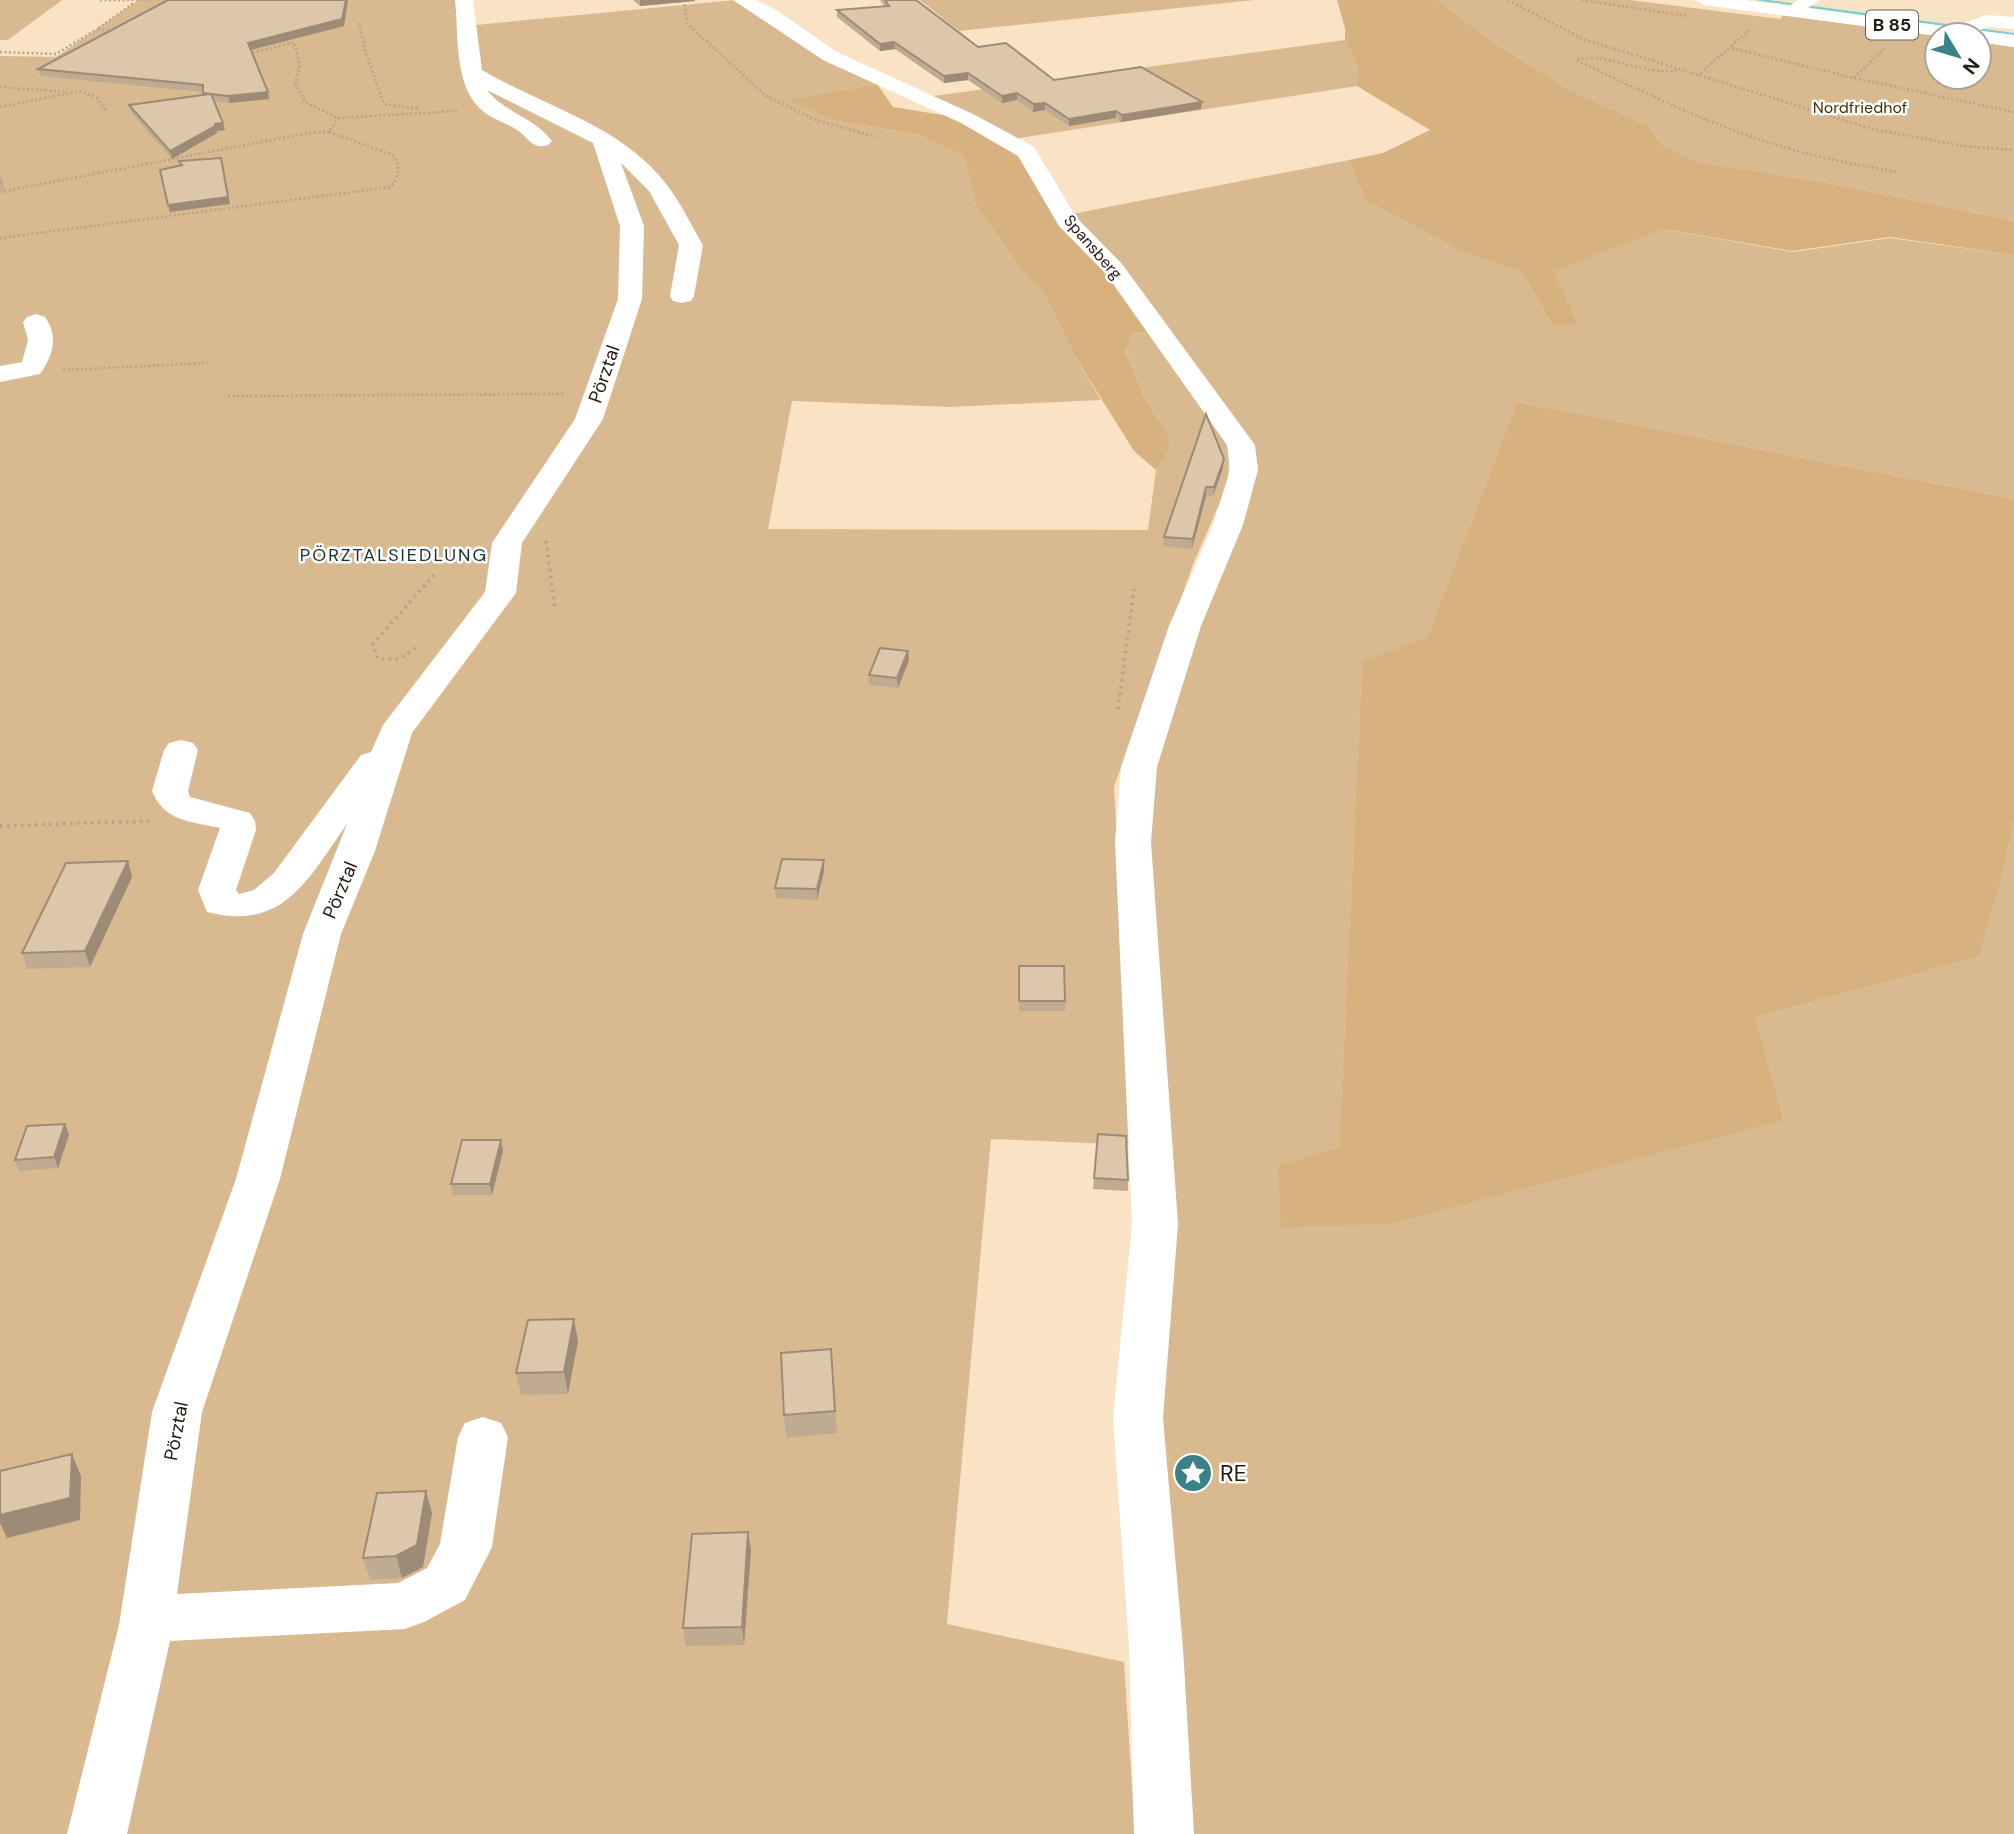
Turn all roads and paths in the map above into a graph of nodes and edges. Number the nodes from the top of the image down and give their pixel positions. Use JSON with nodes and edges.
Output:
{"nodes":[{"id":1,"x":100,"y":0,"type":"edge"},
{"id":2,"x":152,"y":0,"type":"edge"},
{"id":3,"x":464,"y":0,"type":"edge"},
{"id":4,"x":684,"y":0,"type":"edge"},
{"id":5,"x":742,"y":0,"type":"edge"},
{"id":6,"x":1508,"y":0,"type":"edge"},
{"id":7,"x":1704,"y":0,"type":"edge"},
{"id":8,"x":135,"y":2,"type":"junction"},
{"id":9,"x":1799,"y":6,"type":"edge"},
{"id":10,"x":1993,"y":22,"type":"edge"},
{"id":11,"x":359,"y":23,"type":"dead end"},
{"id":12,"x":2014,"y":23,"type":"edge"},
{"id":13,"x":1754,"y":26,"type":"dead end"},
{"id":14,"x":1923,"y":26,"type":"edge"},
{"id":15,"x":97,"y":29,"type":"junction"},
{"id":16,"x":124,"y":31,"type":"edge"},
{"id":17,"x":1993,"y":37,"type":"edge"},
{"id":18,"x":2014,"y":41,"type":"edge"},
{"id":19,"x":1888,"y":46,"type":"dead end"},
{"id":20,"x":1732,"y":48,"type":"junction"},
{"id":21,"x":0,"y":52,"type":"edge"},
{"id":22,"x":245,"y":55,"type":"edge"},
{"id":23,"x":1678,"y":70,"type":"junction"},
{"id":24,"x":472,"y":73,"type":"junction"},
{"id":25,"x":1697,"y":76,"type":"junction"},
{"id":26,"x":1854,"y":78,"type":"junction"},
{"id":27,"x":0,"y":87,"type":"edge"},
{"id":28,"x":74,"y":92,"type":"junction"},
{"id":29,"x":0,"y":107,"type":"edge"},
{"id":30,"x":442,"y":110,"type":"junction"},
{"id":31,"x":106,"y":111,"type":"dead end"},
{"id":32,"x":2014,"y":112,"type":"edge"},
{"id":33,"x":498,"y":113,"type":"junction"},
{"id":34,"x":338,"y":118,"type":"junction"},
{"id":35,"x":328,"y":132,"type":"junction"},
{"id":36,"x":876,"y":137,"type":"dead end"},
{"id":37,"x":602,"y":139,"type":"junction"},
{"id":38,"x":541,"y":141,"type":"dead end"},
{"id":39,"x":2014,"y":150,"type":"edge"},
{"id":40,"x":1896,"y":172,"type":"dead end"},
{"id":41,"x":0,"y":192,"type":"edge"},
{"id":42,"x":0,"y":238,"type":"edge"},
{"id":43,"x":682,"y":296,"type":"dead end"},
{"id":44,"x":36,"y":322,"type":"dead end"},
{"id":45,"x":208,"y":363,"type":"dead end"},
{"id":46,"x":8,"y":374,"type":"edge"},
{"id":47,"x":598,"y":394,"type":"junction"},
{"id":48,"x":228,"y":396,"type":"dead end"},
{"id":49,"x":540,"y":493,"type":"junction"},
{"id":50,"x":434,"y":575,"type":"dead end"},
{"id":51,"x":1134,"y":589,"type":"dead end"},
{"id":52,"x":555,"y":609,"type":"dead end"},
{"id":53,"x":422,"y":645,"type":"dead end"},
{"id":54,"x":395,"y":732,"type":"junction"},
{"id":55,"x":181,"y":750,"type":"dead end"},
{"id":56,"x":1139,"y":767,"type":"junction"},
{"id":57,"x":159,"y":821,"type":"dead end"},
{"id":58,"x":0,"y":826,"type":"edge"},
{"id":59,"x":483,"y":1437,"type":"dead end"},
{"id":60,"x":148,"y":1606,"type":"junction"},
{"id":61,"x":97,"y":1834,"type":"edge"},
{"id":62,"x":1164,"y":1834,"type":"edge"}],
"edges":[{"from":1,"to":8,"type":"path"},
{"from":2,"to":8,"type":"path"},
{"from":3,"to":24,"type":"street"},
{"from":4,"to":36,"type":"path"},
{"from":5,"to":56,"type":"street","name":"Spansberg"},
{"from":6,"to":23,"type":"path"},
{"from":7,"to":9,"type":"street","number":"B 85"},
{"from":8,"to":15,"type":"path"},
{"from":9,"to":14,"type":"street","number":"B 85"},
{"from":10,"to":12,"type":"street"},
{"from":11,"to":30,"type":"path"},
{"from":13,"to":20,"type":"path"},
{"from":15,"to":16,"type":"path"},
{"from":15,"to":21,"type":"path"},
{"from":17,"to":18,"type":"street","number":"B 85"},
{"from":19,"to":26,"type":"path"},
{"from":20,"to":25,"type":"path"},
{"from":20,"to":26,"type":"path"},
{"from":22,"to":34,"type":"path"},
{"from":23,"to":25,"type":"path"},
{"from":23,"to":40,"type":"path"},
{"from":24,"to":33,"type":"street"},
{"from":24,"to":37,"type":"street"},
{"from":25,"to":39,"type":"path"},
{"from":26,"to":32,"type":"path"},
{"from":27,"to":28,"type":"path"},
{"from":28,"to":29,"type":"path"},
{"from":28,"to":31,"type":"path"},
{"from":30,"to":33,"type":"path"},
{"from":30,"to":34,"type":"path"},
{"from":33,"to":38,"type":"street"},
{"from":34,"to":35,"type":"path"},
{"from":35,"to":41,"type":"path"},
{"from":35,"to":42,"type":"path"},
{"from":37,"to":43,"type":"street"},
{"from":37,"to":47,"type":"street","name":"Pörztal"},
{"from":44,"to":46,"type":"street"},
{"from":45,"to":46,"type":"path"},
{"from":47,"to":48,"type":"path"},
{"from":47,"to":49,"type":"street","name":"Pörztal"},
{"from":49,"to":52,"type":"path"},
{"from":49,"to":54,"type":"street","name":"Pörztal"},
{"from":50,"to":53,"type":"path"},
{"from":51,"to":56,"type":"path"},
{"from":54,"to":55,"type":"street"},
{"from":54,"to":60,"type":"street","name":"Pörztal"},
{"from":56,"to":62,"type":"street","name":"Spansberg"},
{"from":57,"to":58,"type":"path"},
{"from":59,"to":60,"type":"street"},
{"from":60,"to":61,"type":"street","name":"Pörztal"}]}
